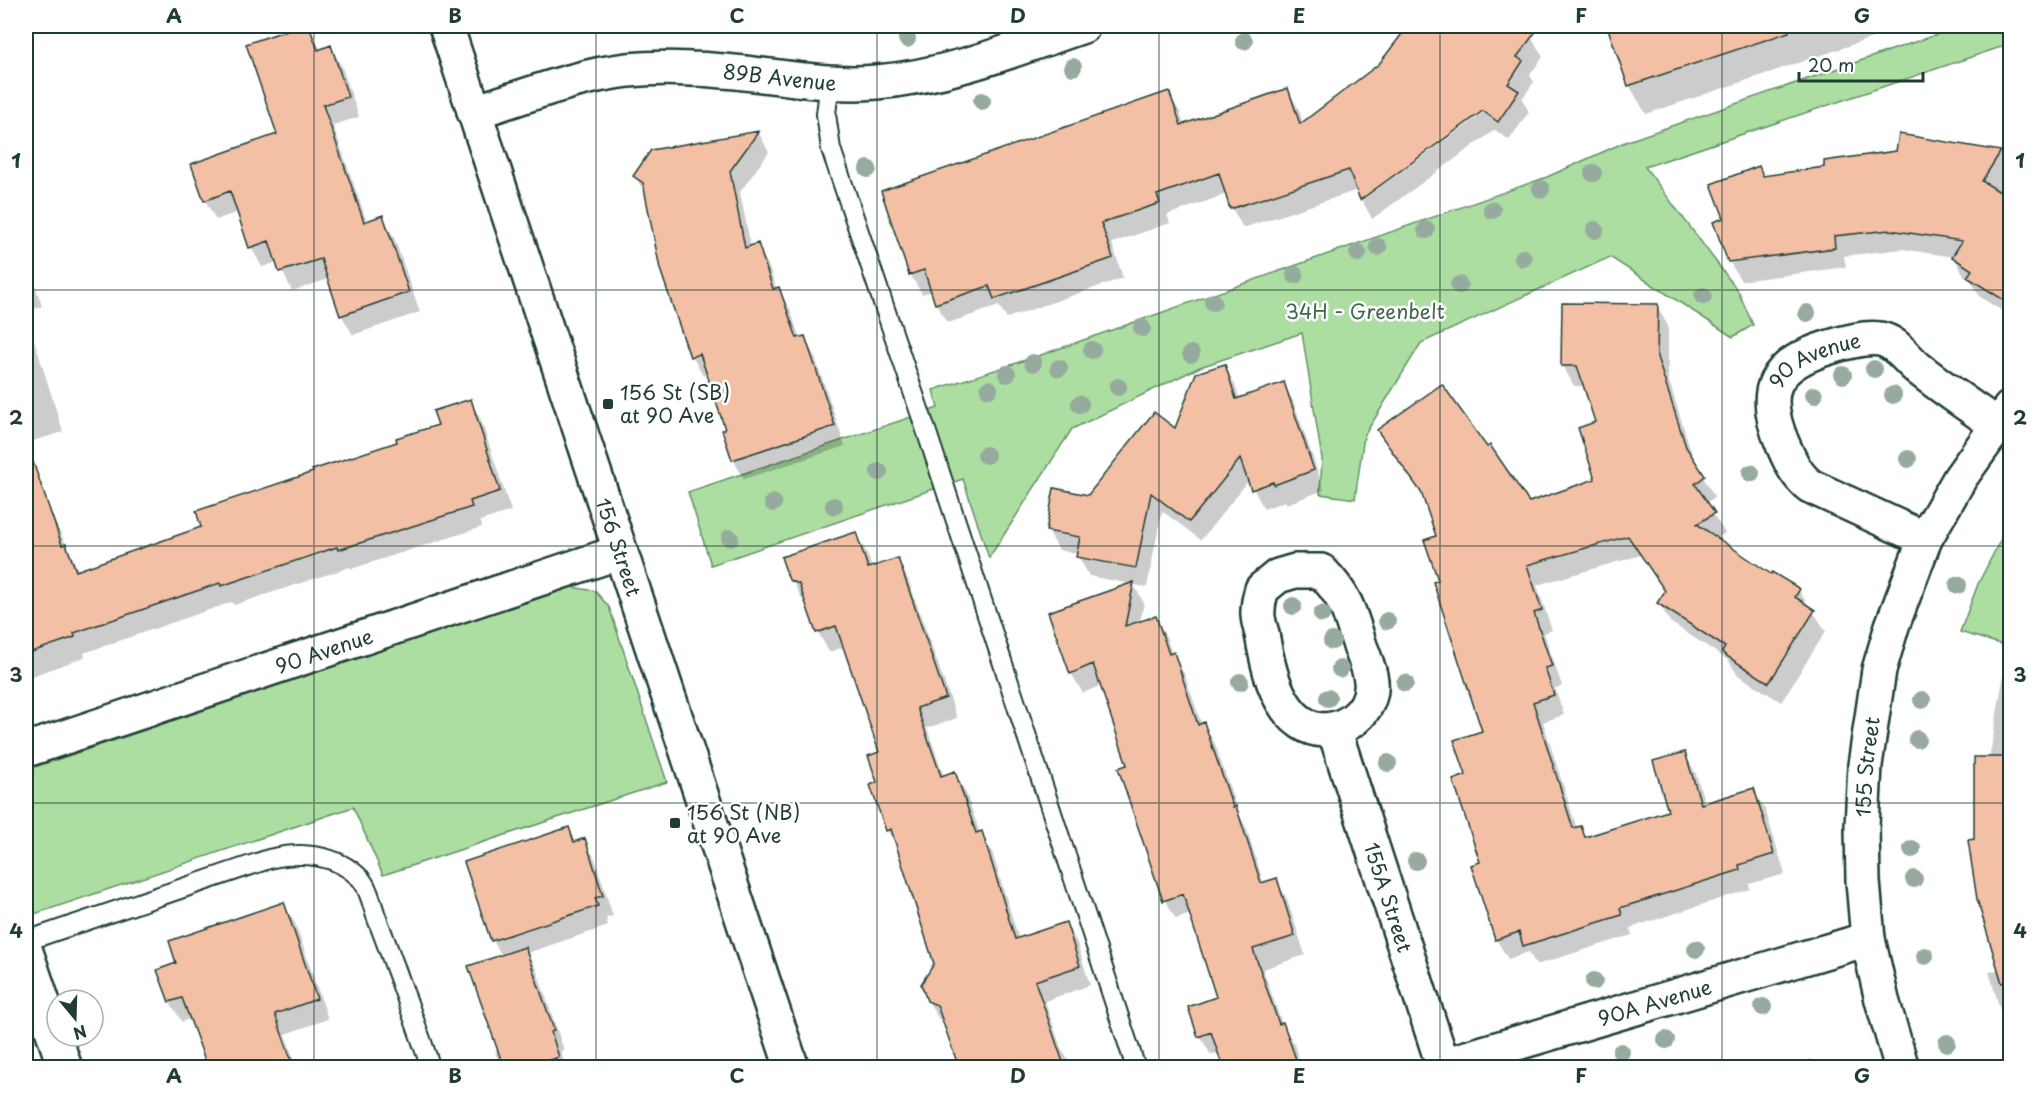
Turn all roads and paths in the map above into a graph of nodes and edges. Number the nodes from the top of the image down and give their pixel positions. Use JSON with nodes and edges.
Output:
{"nodes":[{"id":1,"x":446,"y":26,"type":"edge"},
{"id":2,"x":1083,"y":26,"type":"edge"},
{"id":3,"x":830,"y":81,"type":"junction"},
{"id":4,"x":474,"y":112,"type":"junction"},
{"id":5,"x":2004,"y":417,"type":"edge"},
{"id":6,"x":1960,"y":478,"type":"joint"},
{"id":7,"x":1925,"y":538,"type":"junction"},
{"id":8,"x":620,"y":552,"type":"junction"},
{"id":9,"x":1334,"y":729,"type":"junction"},
{"id":10,"x":26,"y":750,"type":"edge"},
{"id":11,"x":1868,"y":939,"type":"junction"},
{"id":12,"x":26,"y":941,"type":"edge"},
{"id":13,"x":26,"y":952,"type":"edge"},
{"id":14,"x":1443,"y":1065,"type":"joint"},
{"id":15,"x":65,"y":1068,"type":"edge"},
{"id":16,"x":431,"y":1068,"type":"edge"},
{"id":17,"x":792,"y":1068,"type":"edge"},
{"id":18,"x":1136,"y":1068,"type":"edge"},
{"id":19,"x":1902,"y":1068,"type":"edge"}],
"edges":[{"from":1,"to":4,"type":"street","name":"156 Street"},
{"from":2,"to":3,"type":"street","name":"89B Avenue"},
{"from":3,"to":4,"type":"street","name":"89B Avenue"},
{"from":3,"to":18,"type":"lane"},
{"from":4,"to":8,"type":"street","name":"156 Street"},
{"from":5,"to":6,"type":"street","name":"90 Avenue"},
{"from":5,"to":7,"type":"street","name":"90 Avenue"},
{"from":6,"to":7,"type":"street","name":"155 Street"},
{"from":7,"to":11,"type":"street","name":"155 Street"},
{"from":8,"to":10,"type":"street","name":"90 Avenue"},
{"from":8,"to":17,"type":"street","name":"156 Street"},
{"from":9,"to":9,"type":"street"},
{"from":9,"to":14,"type":"street","name":"155A Street"},
{"from":11,"to":14,"type":"street","name":"90A Avenue"},
{"from":11,"to":19,"type":"street","name":"155 Street"},
{"from":12,"to":16,"type":"lane"},
{"from":13,"to":15,"type":"street"}]}
